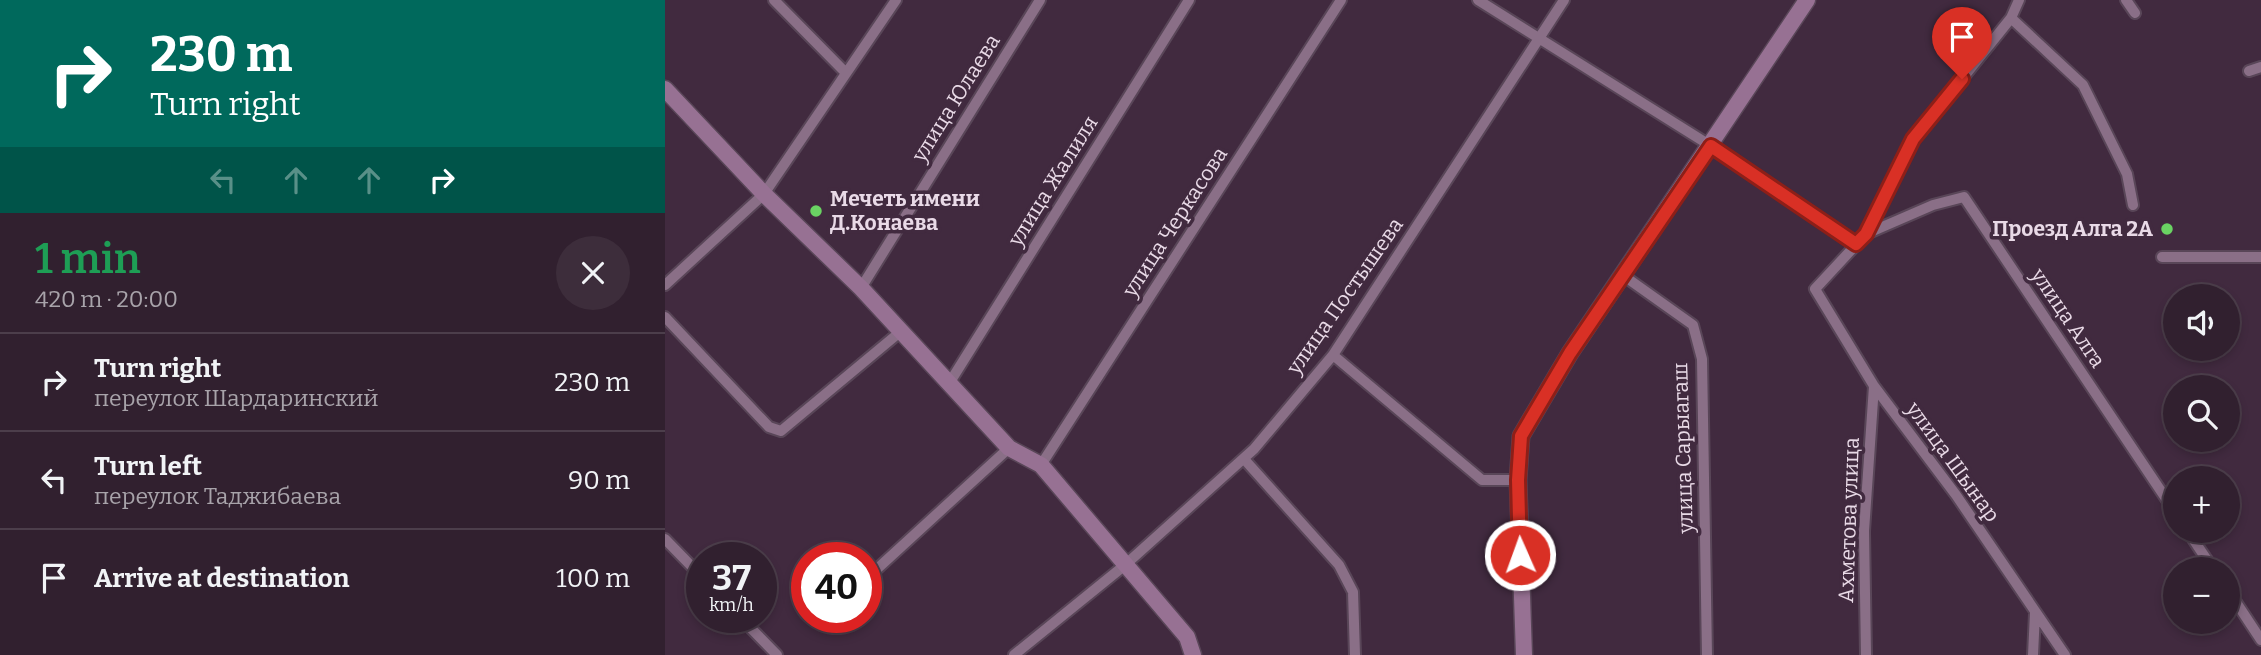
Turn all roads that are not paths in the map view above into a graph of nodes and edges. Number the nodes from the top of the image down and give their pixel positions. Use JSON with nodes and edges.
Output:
{"nodes":[{"id":1,"x":774,"y":0,"type":"edge"},
{"id":2,"x":896,"y":0,"type":"edge"},
{"id":3,"x":1040,"y":0,"type":"edge"},
{"id":4,"x":1189,"y":0,"type":"edge"},
{"id":5,"x":1341,"y":0,"type":"edge"},
{"id":6,"x":1478,"y":0,"type":"edge"},
{"id":7,"x":1564,"y":0,"type":"edge"},
{"id":8,"x":1807,"y":0,"type":"edge"},
{"id":9,"x":2019,"y":0,"type":"edge"},
{"id":10,"x":2126,"y":0,"type":"edge"},
{"id":11,"x":2135,"y":13,"type":"dead end"},
{"id":12,"x":2011,"y":18,"type":"junction"},
{"id":13,"x":1540,"y":39,"type":"junction"},
{"id":14,"x":2261,"y":67,"type":"edge"},
{"id":15,"x":2249,"y":71,"type":"dead end"},
{"id":16,"x":845,"y":72,"type":"junction"},
{"id":17,"x":665,"y":89,"type":"edge"},
{"id":18,"x":1711,"y":146,"type":"junction"},
{"id":19,"x":764,"y":194,"type":"junction"},
{"id":20,"x":2133,"y":205,"type":"dead end"},
{"id":21,"x":1866,"y":234,"type":"junction"},
{"id":22,"x":1856,"y":244,"type":"junction"},
{"id":23,"x":2162,"y":257,"type":"dead end"},
{"id":24,"x":2261,"y":257,"type":"edge"},
{"id":25,"x":1623,"y":276,"type":"junction"},
{"id":26,"x":665,"y":285,"type":"edge"},
{"id":27,"x":861,"y":288,"type":"junction"},
{"id":28,"x":665,"y":317,"type":"edge"},
{"id":29,"x":900,"y":332,"type":"junction"},
{"id":30,"x":1333,"y":355,"type":"junction"},
{"id":31,"x":950,"y":382,"type":"junction"},
{"id":32,"x":1874,"y":386,"type":"junction"},
{"id":33,"x":1009,"y":448,"type":"junction"},
{"id":34,"x":1244,"y":459,"type":"junction"},
{"id":35,"x":1041,"y":466,"type":"junction"},
{"id":36,"x":1518,"y":480,"type":"junction"},
{"id":37,"x":2163,"y":494,"type":"edge"},
{"id":38,"x":665,"y":539,"type":"edge"},
{"id":39,"x":686,"y":561,"type":"edge"},
{"id":40,"x":882,"y":564,"type":"edge"},
{"id":41,"x":1125,"y":565,"type":"junction"},
{"id":42,"x":2240,"y":608,"type":"edge"},
{"id":43,"x":2035,"y":613,"type":"junction"},
{"id":44,"x":756,"y":633,"type":"edge"},
{"id":45,"x":2261,"y":640,"type":"edge"},
{"id":46,"x":777,"y":655,"type":"edge"},
{"id":47,"x":1014,"y":655,"type":"edge"},
{"id":48,"x":1193,"y":655,"type":"edge"},
{"id":49,"x":1355,"y":655,"type":"edge"},
{"id":50,"x":1524,"y":655,"type":"edge"},
{"id":51,"x":1707,"y":655,"type":"edge"},
{"id":52,"x":1866,"y":655,"type":"edge"},
{"id":53,"x":2033,"y":655,"type":"edge"},
{"id":54,"x":2065,"y":655,"type":"edge"}],
"edges":[{"from":1,"to":16,"type":"street"},
{"from":2,"to":16,"type":"street"},
{"from":3,"to":27,"type":"street","name":"улица Юлаева"},
{"from":4,"to":31,"type":"street","name":"улица Жалиля"},
{"from":5,"to":35,"type":"street","name":"улица Черкасова"},
{"from":6,"to":13,"type":"street"},
{"from":7,"to":13,"type":"street","name":"улица Постышева"},
{"from":8,"to":18,"type":"street"},
{"from":9,"to":12,"type":"street"},
{"from":10,"to":11,"type":"street"},
{"from":12,"to":20,"type":"street"},
{"from":12,"to":21,"type":"street"},
{"from":13,"to":18,"type":"street"},
{"from":13,"to":30,"type":"street","name":"улица Постышева"},
{"from":14,"to":15,"type":"street"},
{"from":16,"to":19,"type":"street"},
{"from":17,"to":19,"type":"street"},
{"from":18,"to":22,"type":"street"},
{"from":18,"to":25,"type":"street"},
{"from":19,"to":26,"type":"street"},
{"from":19,"to":27,"type":"street"},
{"from":21,"to":22,"type":"street"},
{"from":21,"to":37,"type":"street","name":"улица Алга"},
{"from":22,"to":32,"type":"street","name":"улица Шынар"},
{"from":23,"to":24,"type":"street"},
{"from":25,"to":36,"type":"street"},
{"from":25,"to":51,"type":"street","name":"улица Сарыагаш"},
{"from":27,"to":29,"type":"street"},
{"from":28,"to":29,"type":"street"},
{"from":29,"to":31,"type":"street"},
{"from":30,"to":34,"type":"street","name":"улица Постышева"},
{"from":30,"to":36,"type":"street"},
{"from":31,"to":33,"type":"street"},
{"from":32,"to":43,"type":"street","name":"улица Шынар"},
{"from":32,"to":52,"type":"street","name":"Ахметова улица"},
{"from":33,"to":35,"type":"street"},
{"from":33,"to":40,"type":"street"},
{"from":34,"to":41,"type":"street","name":"улица Постышева"},
{"from":34,"to":49,"type":"street"},
{"from":35,"to":41,"type":"street"},
{"from":36,"to":50,"type":"street"},
{"from":38,"to":39,"type":"street"},
{"from":41,"to":47,"type":"street","name":"улица Постышева"},
{"from":41,"to":48,"type":"street"},
{"from":42,"to":45,"type":"street"},
{"from":43,"to":53,"type":"street"},
{"from":43,"to":54,"type":"street","name":"улица Шынар"},
{"from":44,"to":46,"type":"street"}]}
